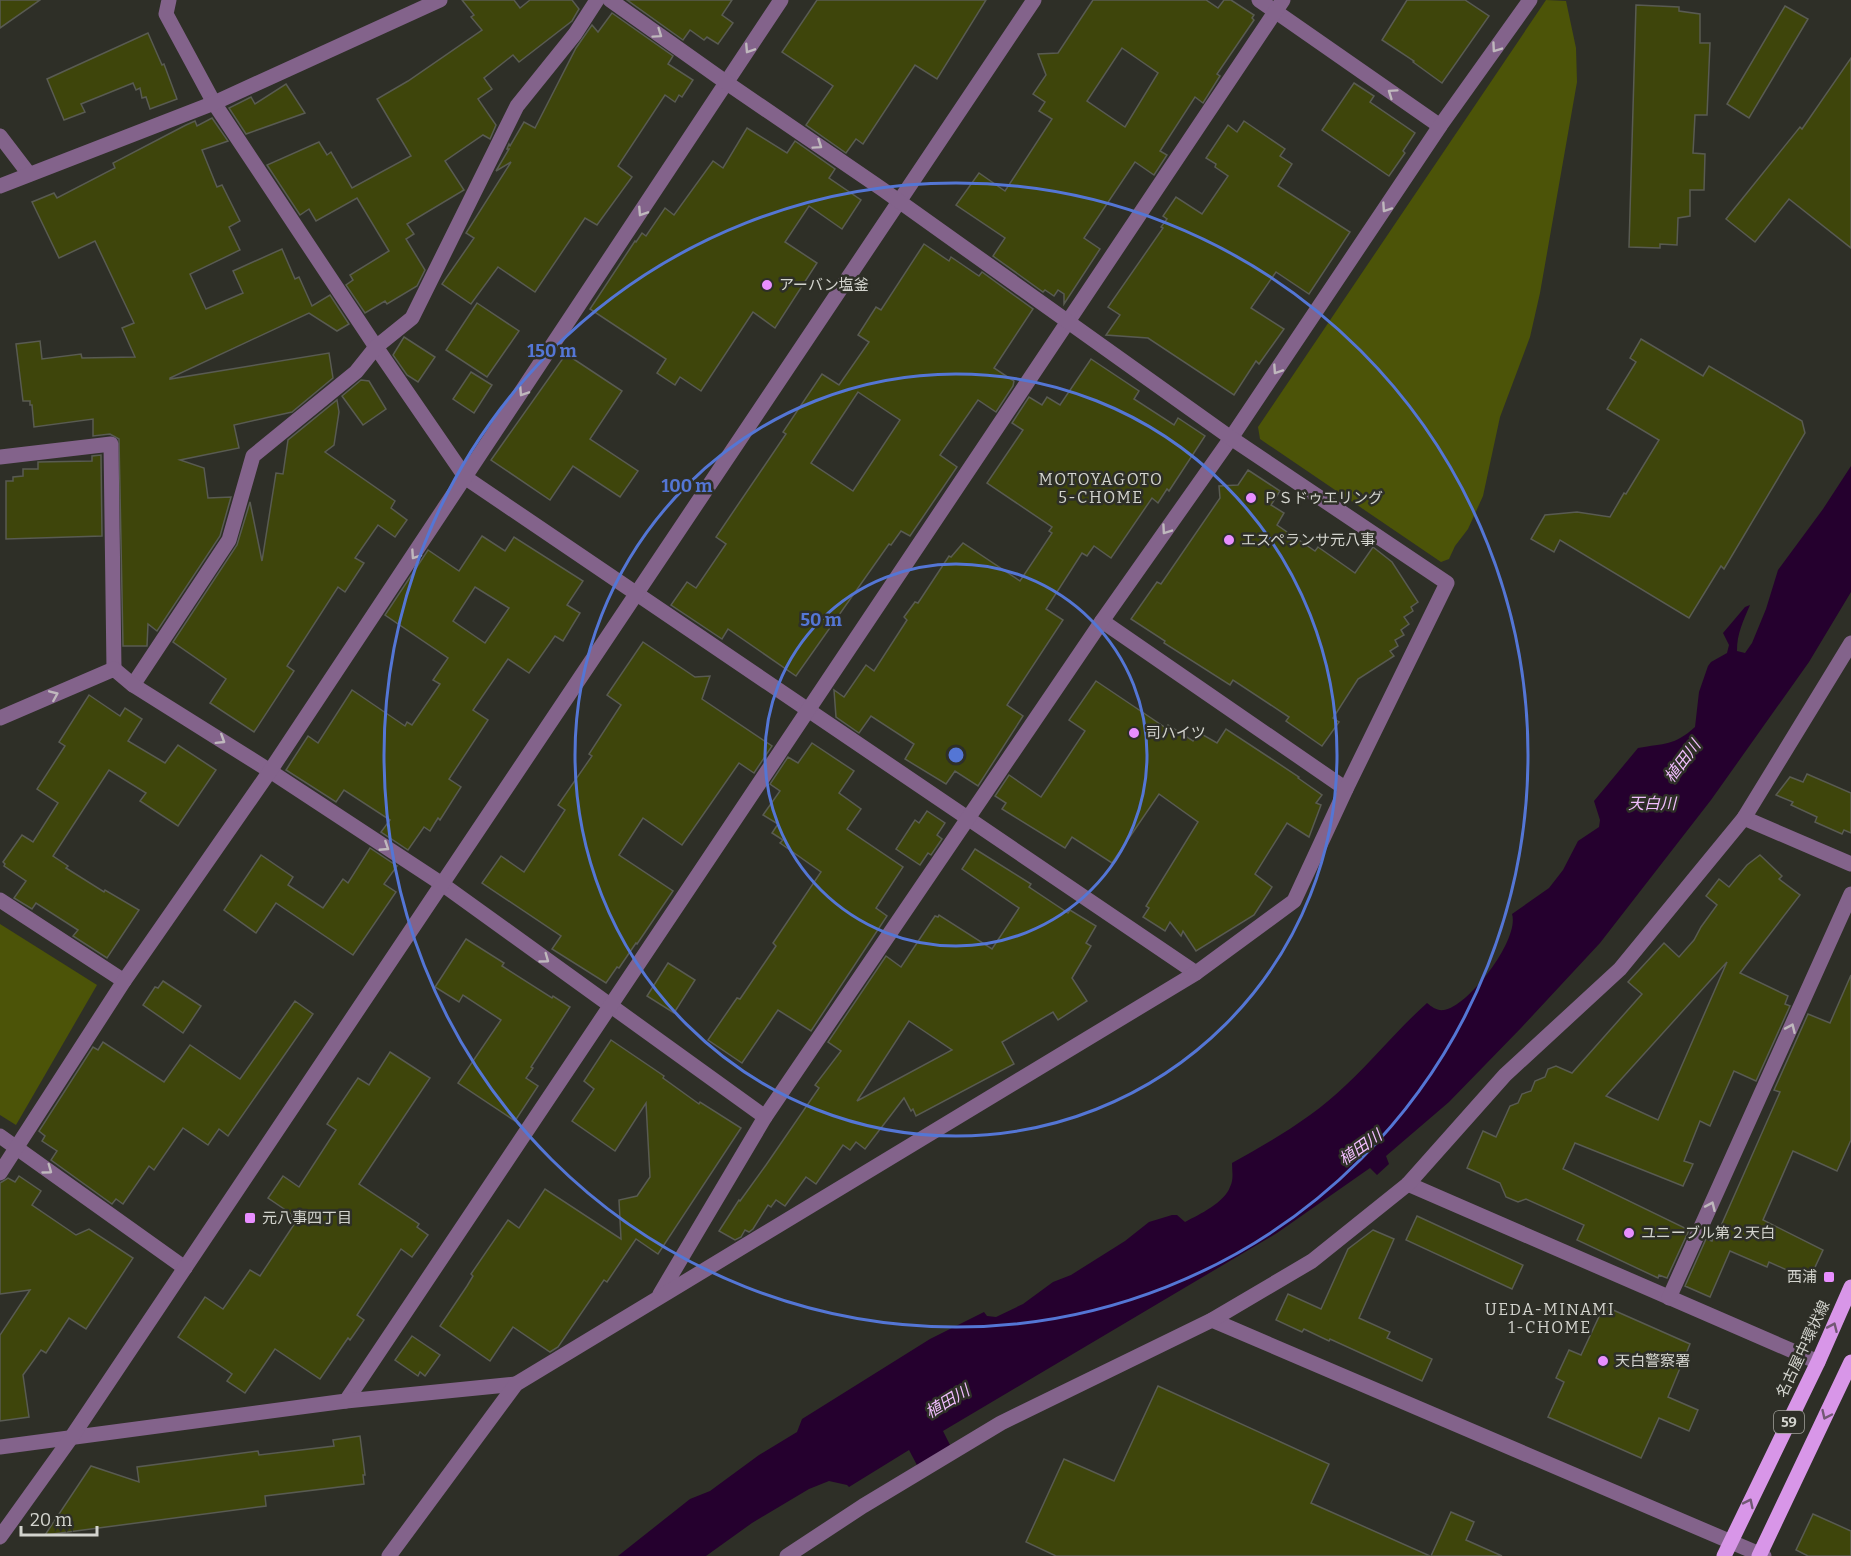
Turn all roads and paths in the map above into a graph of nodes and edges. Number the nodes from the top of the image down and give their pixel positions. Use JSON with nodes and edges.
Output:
{"nodes":[{"id":1,"x":169,"y":0,"type":"edge"},
{"id":2,"x":440,"y":0,"type":"edge"},
{"id":3,"x":597,"y":0,"type":"edge"},
{"id":4,"x":610,"y":0,"type":"edge"},
{"id":5,"x":781,"y":0,"type":"edge"},
{"id":6,"x":1034,"y":0,"type":"edge"},
{"id":7,"x":1259,"y":0,"type":"edge"},
{"id":8,"x":1530,"y":0,"type":"edge"},
{"id":9,"x":1279,"y":6,"type":"edge"},
{"id":10,"x":727,"y":83,"type":"junction"},
{"id":11,"x":214,"y":103,"type":"junction"},
{"id":12,"x":1440,"y":126,"type":"junction"},
{"id":13,"x":0,"y":136,"type":"edge"},
{"id":14,"x":29,"y":174,"type":"junction"},
{"id":15,"x":0,"y":186,"type":"edge"},
{"id":16,"x":899,"y":202,"type":"junction"},
{"id":17,"x":1068,"y":322,"type":"junction"},
{"id":18,"x":376,"y":347,"type":"junction"},
{"id":19,"x":1231,"y":438,"type":"junction"},
{"id":20,"x":0,"y":457,"type":"edge"},
{"id":21,"x":466,"y":478,"type":"junction"},
{"id":22,"x":637,"y":593,"type":"junction"},
{"id":23,"x":1102,"y":621,"type":"junction"},
{"id":24,"x":1851,"y":643,"type":"edge"},
{"id":25,"x":114,"y":669,"type":"junction"},
{"id":26,"x":134,"y":685,"type":"junction"},
{"id":27,"x":808,"y":710,"type":"junction"},
{"id":28,"x":0,"y":718,"type":"edge"},
{"id":29,"x":270,"y":771,"type":"junction"},
{"id":30,"x":1346,"y":789,"type":"junction"},
{"id":31,"x":968,"y":818,"type":"junction"},
{"id":32,"x":1744,"y":818,"type":"junction"},
{"id":33,"x":1851,"y":864,"type":"edge"},
{"id":34,"x":442,"y":885,"type":"junction"},
{"id":35,"x":1851,"y":894,"type":"edge"},
{"id":36,"x":0,"y":900,"type":"edge"},
{"id":37,"x":1196,"y":973,"type":"junction"},
{"id":38,"x":124,"y":981,"type":"junction"},
{"id":39,"x":610,"y":1006,"type":"junction"},
{"id":40,"x":765,"y":1118,"type":"junction"},
{"id":41,"x":0,"y":1136,"type":"edge"},
{"id":42,"x":17,"y":1148,"type":"junction"},
{"id":43,"x":0,"y":1173,"type":"edge"},
{"id":44,"x":1408,"y":1184,"type":"junction"},
{"id":45,"x":185,"y":1268,"type":"junction"},
{"id":46,"x":1851,"y":1287,"type":"edge"},
{"id":47,"x":658,"y":1298,"type":"junction"},
{"id":48,"x":1669,"y":1298,"type":"junction"},
{"id":49,"x":1212,"y":1320,"type":"junction"},
{"id":50,"x":1818,"y":1362,"type":"junction"},
{"id":51,"x":1851,"y":1362,"type":"edge"},
{"id":52,"x":516,"y":1384,"type":"junction"},
{"id":53,"x":346,"y":1401,"type":"junction"},
{"id":54,"x":71,"y":1438,"type":"junction"},
{"id":55,"x":0,"y":1447,"type":"edge"},
{"id":56,"x":0,"y":1537,"type":"edge"},
{"id":57,"x":1730,"y":1541,"type":"junction"},
{"id":58,"x":1761,"y":1555,"type":"edge"},
{"id":59,"x":389,"y":1556,"type":"edge"},
{"id":60,"x":787,"y":1556,"type":"edge"},
{"id":61,"x":1724,"y":1556,"type":"edge"}],
"edges":[{"from":1,"to":11,"type":"street"},
{"from":2,"to":11,"type":"street"},
{"from":3,"to":18,"type":"street"},
{"from":4,"to":10,"type":"street","one_way":true},
{"from":5,"to":10,"type":"street","one_way":true},
{"from":6,"to":16,"type":"street"},
{"from":7,"to":9,"type":"street"},
{"from":8,"to":12,"type":"street","one_way":true},
{"from":12,"to":9,"type":"street","one_way":true},
{"from":9,"to":17,"type":"street"},
{"from":10,"to":16,"type":"street","one_way":true},
{"from":10,"to":21,"type":"street","one_way":true},
{"from":11,"to":14,"type":"street"},
{"from":11,"to":18,"type":"street"},
{"from":12,"to":19,"type":"street","one_way":true},
{"from":13,"to":14,"type":"street"},
{"from":14,"to":15,"type":"street"},
{"from":16,"to":17,"type":"street"},
{"from":16,"to":22,"type":"street"},
{"from":17,"to":19,"type":"street"},
{"from":17,"to":27,"type":"street"},
{"from":18,"to":21,"type":"street"},
{"from":18,"to":26,"type":"street"},
{"from":19,"to":23,"type":"street","one_way":true},
{"from":19,"to":30,"type":"street"},
{"from":20,"to":25,"type":"street"},
{"from":21,"to":22,"type":"street"},
{"from":21,"to":29,"type":"street","one_way":true},
{"from":22,"to":27,"type":"street"},
{"from":22,"to":34,"type":"street"},
{"from":23,"to":30,"type":"street"},
{"from":23,"to":31,"type":"street"},
{"from":24,"to":32,"type":"street"},
{"from":25,"to":26,"type":"street"},
{"from":28,"to":25,"type":"street","one_way":true},
{"from":26,"to":29,"type":"street","one_way":true},
{"from":27,"to":31,"type":"street"},
{"from":27,"to":39,"type":"street"},
{"from":29,"to":34,"type":"street","one_way":true},
{"from":29,"to":38,"type":"street"},
{"from":30,"to":37,"type":"street"},
{"from":31,"to":37,"type":"street"},
{"from":31,"to":40,"type":"street"},
{"from":32,"to":33,"type":"street"},
{"from":32,"to":44,"type":"street"},
{"from":34,"to":39,"type":"street","one_way":true},
{"from":34,"to":45,"type":"street"},
{"from":48,"to":35,"type":"street","one_way":true},
{"from":36,"to":38,"type":"street"},
{"from":37,"to":47,"type":"street"},
{"from":38,"to":42,"type":"street"},
{"from":39,"to":40,"type":"street"},
{"from":39,"to":53,"type":"street"},
{"from":40,"to":47,"type":"street"},
{"from":41,"to":42,"type":"street"},
{"from":42,"to":43,"type":"street"},
{"from":42,"to":45,"type":"street","one_way":true},
{"from":44,"to":48,"type":"street"},
{"from":44,"to":49,"type":"street"},
{"from":45,"to":54,"type":"street"},
{"from":50,"to":46,"type":"main road","name":"名古屋中環状線","number":"59","one_way":true},
{"from":47,"to":52,"type":"street"},
{"from":48,"to":50,"type":"street"},
{"from":49,"to":57,"type":"street"},
{"from":49,"to":60,"type":"street"},
{"from":57,"to":50,"type":"main road","name":"名古屋中環状線","number":"59","one_way":true},
{"from":51,"to":58,"type":"main road","number":"59","one_way":true},
{"from":52,"to":53,"type":"street"},
{"from":52,"to":59,"type":"street"},
{"from":53,"to":54,"type":"street"},
{"from":54,"to":55,"type":"street"},
{"from":54,"to":56,"type":"street"},
{"from":57,"to":58,"type":"street"},
{"from":57,"to":61,"type":"main road","name":"名古屋中環状線","number":"59"}]}
